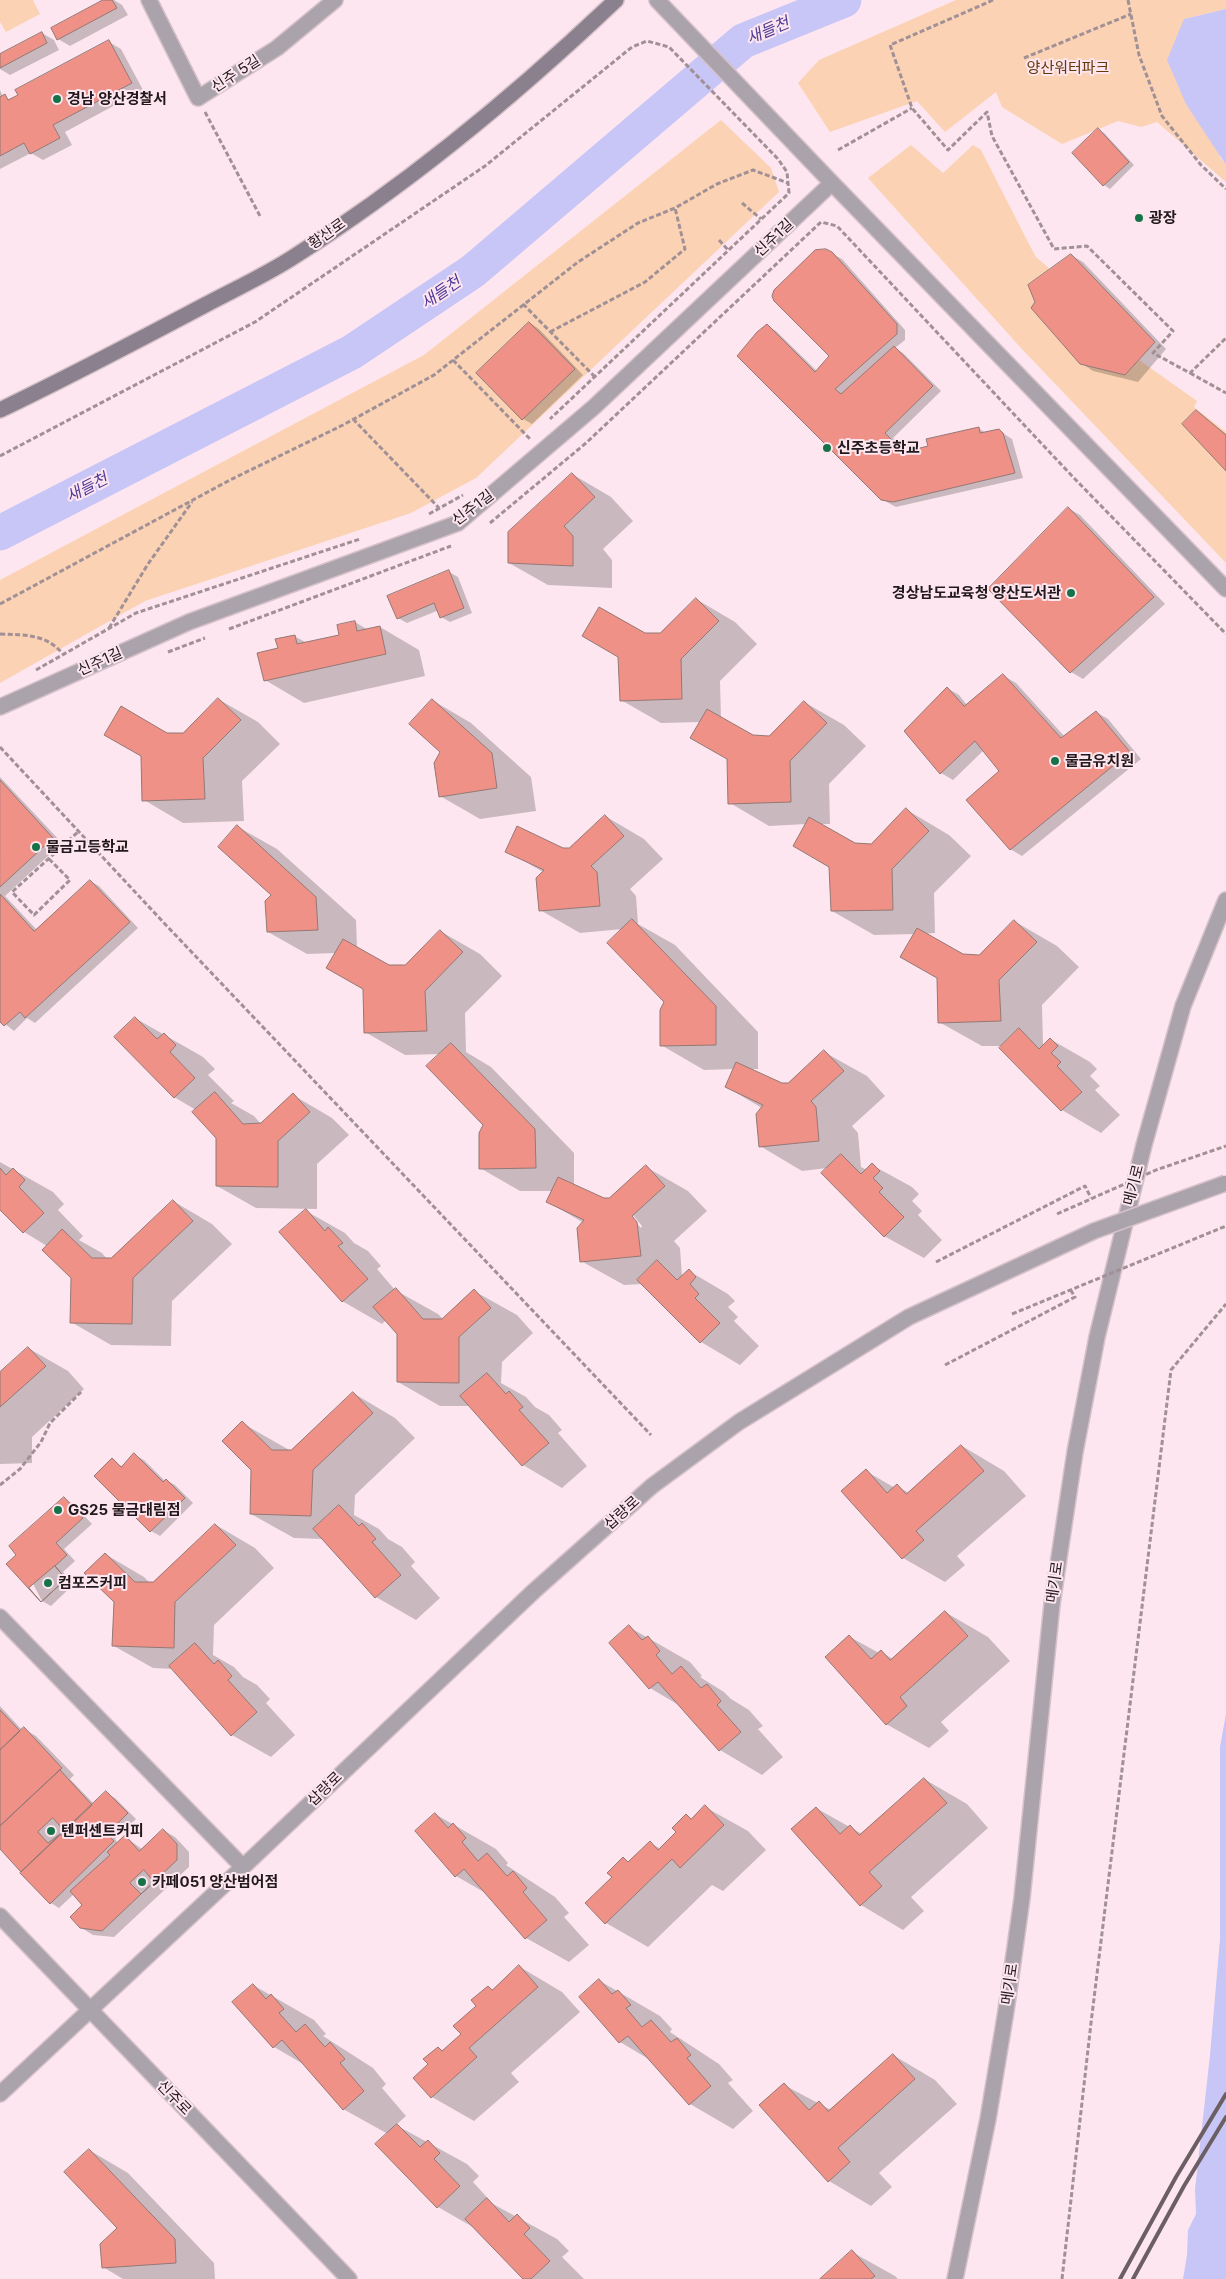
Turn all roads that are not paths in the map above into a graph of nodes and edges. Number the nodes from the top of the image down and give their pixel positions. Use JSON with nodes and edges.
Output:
{"nodes":[{"id":1,"x":150,"y":0,"type":"edge"},
{"id":2,"x":335,"y":0,"type":"edge"},
{"id":3,"x":616,"y":0,"type":"edge"},
{"id":4,"x":657,"y":0,"type":"edge"},
{"id":5,"x":832,"y":183,"type":"junction"},
{"id":6,"x":0,"y":410,"type":"edge"},
{"id":7,"x":1226,"y":589,"type":"edge"},
{"id":8,"x":0,"y":707,"type":"edge"},
{"id":9,"x":1226,"y":900,"type":"edge"},
{"id":10,"x":1226,"y":1183,"type":"edge"},
{"id":11,"x":0,"y":1616,"type":"edge"},
{"id":12,"x":244,"y":1867,"type":"junction"},
{"id":13,"x":0,"y":1916,"type":"edge"},
{"id":14,"x":89,"y":2010,"type":"junction"},
{"id":15,"x":0,"y":2094,"type":"edge"},
{"id":16,"x":349,"y":2279,"type":"edge"},
{"id":17,"x":955,"y":2279,"type":"edge"}],
"edges":[{"from":1,"to":2,"type":"street","name":"신주 5길"},
{"from":3,"to":6,"type":"main road","name":"황산로"},
{"from":4,"to":5,"type":"street"},
{"from":5,"to":7,"type":"street"},
{"from":5,"to":8,"type":"street","name":"신주1길"},
{"from":9,"to":17,"type":"street","name":"메기로"},
{"from":10,"to":12,"type":"street","name":"삽량로","bridge":true},
{"from":11,"to":12,"type":"street"},
{"from":12,"to":14,"type":"street","name":"삽량로"},
{"from":13,"to":14,"type":"street","name":"신주로"},
{"from":14,"to":15,"type":"street","name":"삽량로"},
{"from":14,"to":16,"type":"street","name":"신주로"}]}
